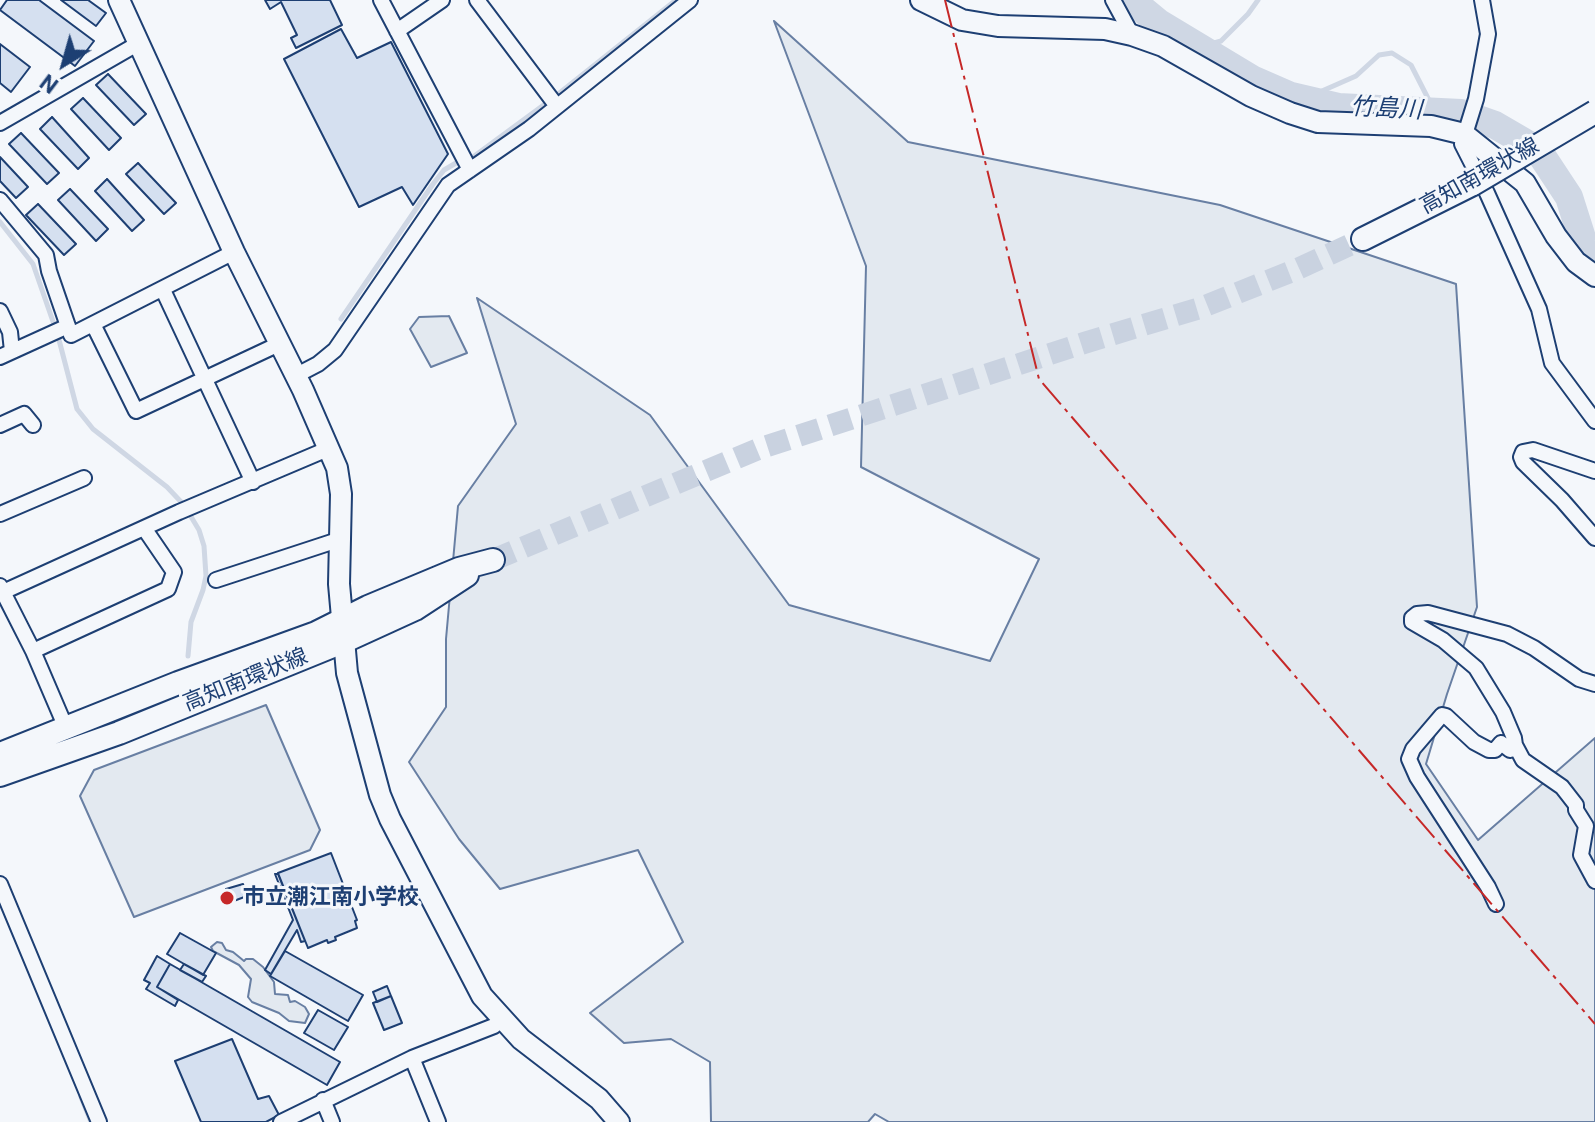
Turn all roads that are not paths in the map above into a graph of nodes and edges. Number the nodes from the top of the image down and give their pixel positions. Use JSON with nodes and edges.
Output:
{"nodes":[{"id":1,"x":119,"y":0,"type":"edge"},
{"id":2,"x":381,"y":0,"type":"edge"},
{"id":3,"x":442,"y":0,"type":"edge"},
{"id":4,"x":477,"y":0,"type":"edge"},
{"id":5,"x":690,"y":0,"type":"edge"},
{"id":6,"x":921,"y":0,"type":"edge"},
{"id":7,"x":1113,"y":0,"type":"edge"},
{"id":8,"x":1482,"y":0,"type":"edge"},
{"id":9,"x":397,"y":31,"type":"junction"},
{"id":10,"x":1132,"y":35,"type":"junction"},
{"id":11,"x":139,"y":43,"type":"junction"},
{"id":12,"x":556,"y":105,"type":"junction"},
{"id":13,"x":1595,"y":112,"type":"edge"},
{"id":14,"x":1468,"y":122,"type":"junction"},
{"id":15,"x":0,"y":123,"type":"edge"},
{"id":16,"x":470,"y":170,"type":"junction"},
{"id":17,"x":0,"y":200,"type":"edge"},
{"id":18,"x":1363,"y":239,"type":"tunnel mouth"},
{"id":19,"x":234,"y":252,"type":"junction"},
{"id":20,"x":1595,"y":276,"type":"edge"},
{"id":21,"x":163,"y":290,"type":"junction"},
{"id":22,"x":0,"y":311,"type":"edge"},
{"id":23,"x":93,"y":324,"type":"junction"},
{"id":24,"x":61,"y":329,"type":"junction"},
{"id":25,"x":0,"y":339,"type":"edge"},
{"id":26,"x":279,"y":344,"type":"junction"},
{"id":27,"x":6,"y":354,"type":"edge"},
{"id":28,"x":295,"y":376,"type":"junction"},
{"id":29,"x":206,"y":378,"type":"junction"},
{"id":30,"x":1595,"y":421,"type":"edge"},
{"id":31,"x":0,"y":425,"type":"edge"},
{"id":32,"x":33,"y":425,"type":"dead end"},
{"id":33,"x":330,"y":448,"type":"junction"},
{"id":34,"x":1595,"y":471,"type":"edge"},
{"id":35,"x":84,"y":478,"type":"dead end"},
{"id":36,"x":253,"y":482,"type":"junction"},
{"id":37,"x":0,"y":514,"type":"edge"},
{"id":38,"x":144,"y":528,"type":"junction"},
{"id":39,"x":1595,"y":538,"type":"edge"},
{"id":40,"x":341,"y":539,"type":"junction"},
{"id":41,"x":487,"y":562,"type":"tunnel mouth"},
{"id":42,"x":216,"y":580,"type":"dead end"},
{"id":43,"x":2,"y":589,"type":"edge"},
{"id":44,"x":344,"y":631,"type":"junction"},
{"id":45,"x":33,"y":651,"type":"junction"},
{"id":46,"x":1595,"y":684,"type":"edge"},
{"id":47,"x":66,"y":728,"type":"junction"},
{"id":48,"x":1515,"y":745,"type":"junction"},
{"id":49,"x":0,"y":754,"type":"edge"},
{"id":50,"x":0,"y":775,"type":"edge"},
{"id":51,"x":1595,"y":881,"type":"edge"},
{"id":52,"x":0,"y":884,"type":"edge"},
{"id":53,"x":1496,"y":904,"type":"dead end"},
{"id":54,"x":501,"y":1020,"type":"junction"},
{"id":55,"x":412,"y":1058,"type":"junction"},
{"id":56,"x":323,"y":1100,"type":"junction"},
{"id":57,"x":99,"y":1122,"type":"edge"},
{"id":58,"x":281,"y":1122,"type":"edge"},
{"id":59,"x":332,"y":1122,"type":"edge"},
{"id":60,"x":438,"y":1122,"type":"edge"},
{"id":61,"x":619,"y":1122,"type":"edge"}],
"edges":[{"from":1,"to":11,"type":"street"},
{"from":2,"to":9,"type":"street"},
{"from":3,"to":9,"type":"street"},
{"from":4,"to":12,"type":"street"},
{"from":5,"to":12,"type":"street"},
{"from":6,"to":10,"type":"street"},
{"from":7,"to":10,"type":"street"},
{"from":8,"to":14,"type":"street"},
{"from":9,"to":16,"type":"street"},
{"from":10,"to":14,"type":"street"},
{"from":11,"to":15,"type":"street"},
{"from":11,"to":19,"type":"street"},
{"from":12,"to":16,"type":"street"},
{"from":13,"to":18,"type":"main road","name":"高知南環状線","bridge":true},
{"from":14,"to":20,"type":"street"},
{"from":14,"to":30,"type":"street"},
{"from":16,"to":28,"type":"street"},
{"from":17,"to":24,"type":"street"},
{"from":19,"to":21,"type":"street"},
{"from":19,"to":26,"type":"street"},
{"from":21,"to":23,"type":"street"},
{"from":21,"to":29,"type":"street"},
{"from":22,"to":27,"type":"street"},
{"from":23,"to":24,"type":"street"},
{"from":23,"to":29,"type":"street"},
{"from":24,"to":27,"type":"street"},
{"from":25,"to":27,"type":"street"},
{"from":26,"to":28,"type":"street"},
{"from":26,"to":29,"type":"street"},
{"from":28,"to":33,"type":"street"},
{"from":29,"to":36,"type":"street"},
{"from":31,"to":32,"type":"street"},
{"from":33,"to":36,"type":"street"},
{"from":33,"to":40,"type":"street"},
{"from":34,"to":39,"type":"street"},
{"from":35,"to":37,"type":"street"},
{"from":36,"to":38,"type":"street"},
{"from":38,"to":43,"type":"street"},
{"from":38,"to":45,"type":"street"},
{"from":40,"to":42,"type":"street"},
{"from":40,"to":44,"type":"street"},
{"from":41,"to":44,"type":"main road","name":"高知南環状線"},
{"from":43,"to":45,"type":"street"},
{"from":44,"to":47,"type":"main road","name":"高知南環状線"},
{"from":44,"to":50,"type":"main road","name":"高知南環状線"},
{"from":44,"to":54,"type":"street"},
{"from":45,"to":47,"type":"street"},
{"from":46,"to":48,"type":"street"},
{"from":47,"to":49,"type":"main road","name":"高知南環状線"},
{"from":48,"to":51,"type":"street"},
{"from":48,"to":53,"type":"street"},
{"from":52,"to":57,"type":"street"},
{"from":54,"to":55,"type":"street"},
{"from":54,"to":61,"type":"street"},
{"from":55,"to":56,"type":"street"},
{"from":55,"to":60,"type":"street"},
{"from":56,"to":58,"type":"street"},
{"from":56,"to":59,"type":"street"}]}
